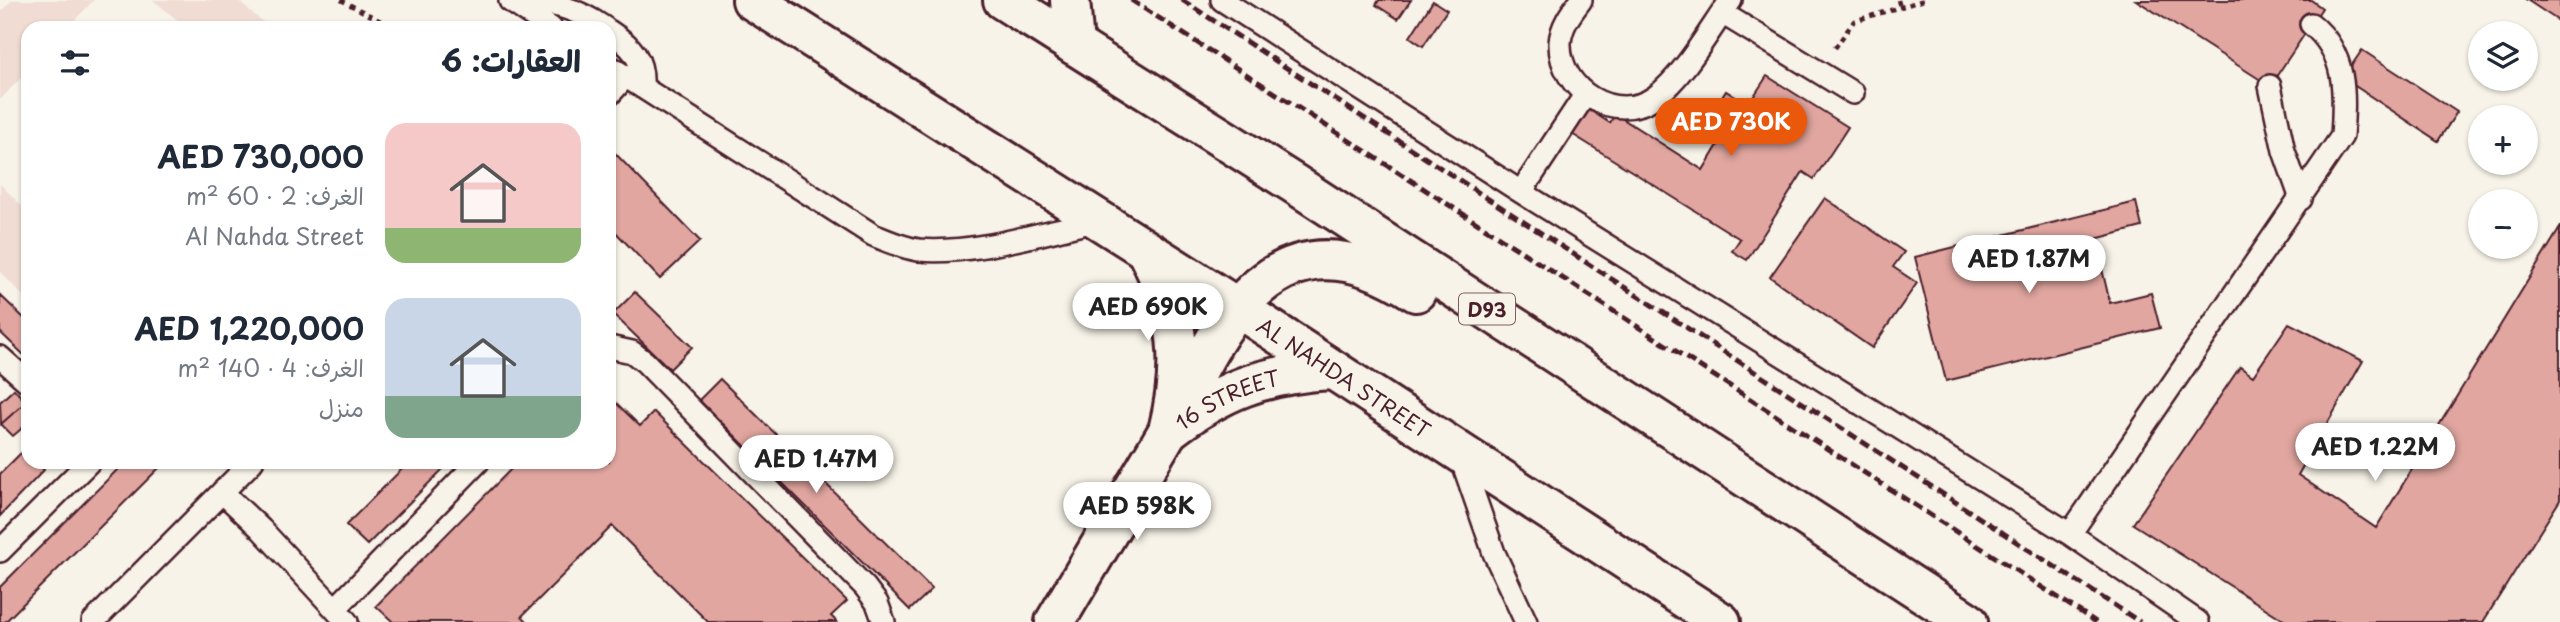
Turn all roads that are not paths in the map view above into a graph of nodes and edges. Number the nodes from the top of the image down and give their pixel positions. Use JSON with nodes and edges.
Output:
{"nodes":[{"id":1,"x":752,"y":0,"type":"edge"},
{"id":2,"x":1003,"y":0,"type":"edge"},
{"id":3,"x":1070,"y":0,"type":"edge"},
{"id":4,"x":1222,"y":0,"type":"edge"},
{"id":5,"x":1581,"y":0,"type":"edge"},
{"id":6,"x":512,"y":2,"type":"edge"},
{"id":7,"x":1726,"y":6,"type":"edge"},
{"id":8,"x":540,"y":21,"type":"edge"},
{"id":9,"x":593,"y":21,"type":"edge"},
{"id":10,"x":2311,"y":24,"type":"dead end"},
{"id":11,"x":616,"y":37,"type":"edge"},
{"id":12,"x":1074,"y":45,"type":"junction"},
{"id":13,"x":625,"y":77,"type":"edge"},
{"id":14,"x":2270,"y":86,"type":"dead end"},
{"id":15,"x":1853,"y":93,"type":"dead end"},
{"id":16,"x":1585,"y":95,"type":"junction"},
{"id":17,"x":1521,"y":192,"type":"junction"},
{"id":18,"x":2301,"y":200,"type":"junction"},
{"id":19,"x":1096,"y":221,"type":"junction"},
{"id":20,"x":1147,"y":253,"type":"junction"},
{"id":21,"x":1237,"y":308,"type":"junction"},
{"id":22,"x":616,"y":349,"type":"edge"},
{"id":23,"x":1331,"y":370,"type":"junction"},
{"id":24,"x":1168,"y":431,"type":"junction"},
{"id":25,"x":1460,"y":453,"type":"junction"},
{"id":26,"x":82,"y":469,"type":"edge"},
{"id":27,"x":245,"y":469,"type":"edge"},
{"id":28,"x":472,"y":469,"type":"edge"},
{"id":29,"x":222,"y":492,"type":"junction"},
{"id":30,"x":2070,"y":534,"type":"junction"},
{"id":31,"x":0,"y":551,"type":"edge"},
{"id":32,"x":341,"y":616,"type":"edge"},
{"id":33,"x":1523,"y":620,"type":"edge"},
{"id":34,"x":93,"y":622,"type":"edge"},
{"id":35,"x":884,"y":622,"type":"edge"},
{"id":36,"x":1055,"y":622,"type":"edge"},
{"id":37,"x":1721,"y":622,"type":"edge"},
{"id":38,"x":1958,"y":622,"type":"edge"},
{"id":39,"x":1968,"y":622,"type":"edge"},
{"id":40,"x":2197,"y":622,"type":"edge"}],
"edges":[{"from":1,"to":19,"type":"main road","name":"AL NAHDA STREET"},
{"from":2,"to":12,"type":"main road","number":"D93"},
{"from":3,"to":12,"type":"main road"},
{"from":4,"to":17,"type":"lane"},
{"from":5,"to":16,"type":"lane"},
{"from":6,"to":8,"type":"lane"},
{"from":6,"to":9,"type":"lane"},
{"from":7,"to":15,"type":"lane"},
{"from":7,"to":16,"type":"lane"},
{"from":10,"to":18,"type":"lane"},
{"from":11,"to":13,"type":"lane"},
{"from":12,"to":39,"type":"main road","number":"D93"},
{"from":13,"to":19,"type":"lane"},
{"from":14,"to":18,"type":"lane"},
{"from":16,"to":17,"type":"lane"},
{"from":17,"to":30,"type":"lane"},
{"from":18,"to":30,"type":"lane"},
{"from":19,"to":20,"type":"main road","name":"AL NAHDA STREET"},
{"from":20,"to":21,"type":"main road","name":"AL NAHDA STREET"},
{"from":20,"to":24,"type":"main road","name":"16 STREET"},
{"from":21,"to":23,"type":"main road","name":"AL NAHDA STREET"},
{"from":21,"to":24,"type":"main road"},
{"from":21,"to":38,"type":"main road"},
{"from":22,"to":35,"type":"lane"},
{"from":23,"to":24,"type":"main road","name":"16 STREET"},
{"from":23,"to":25,"type":"main road","name":"AL NAHDA STREET"},
{"from":24,"to":36,"type":"main road","name":"16 STREET"},
{"from":25,"to":33,"type":"lane"},
{"from":25,"to":37,"type":"main road","name":"AL NAHDA STREET"},
{"from":26,"to":31,"type":"lane"},
{"from":27,"to":29,"type":"lane"},
{"from":28,"to":32,"type":"lane"},
{"from":29,"to":32,"type":"lane"},
{"from":29,"to":34,"type":"lane"},
{"from":30,"to":40,"type":"lane"}]}
